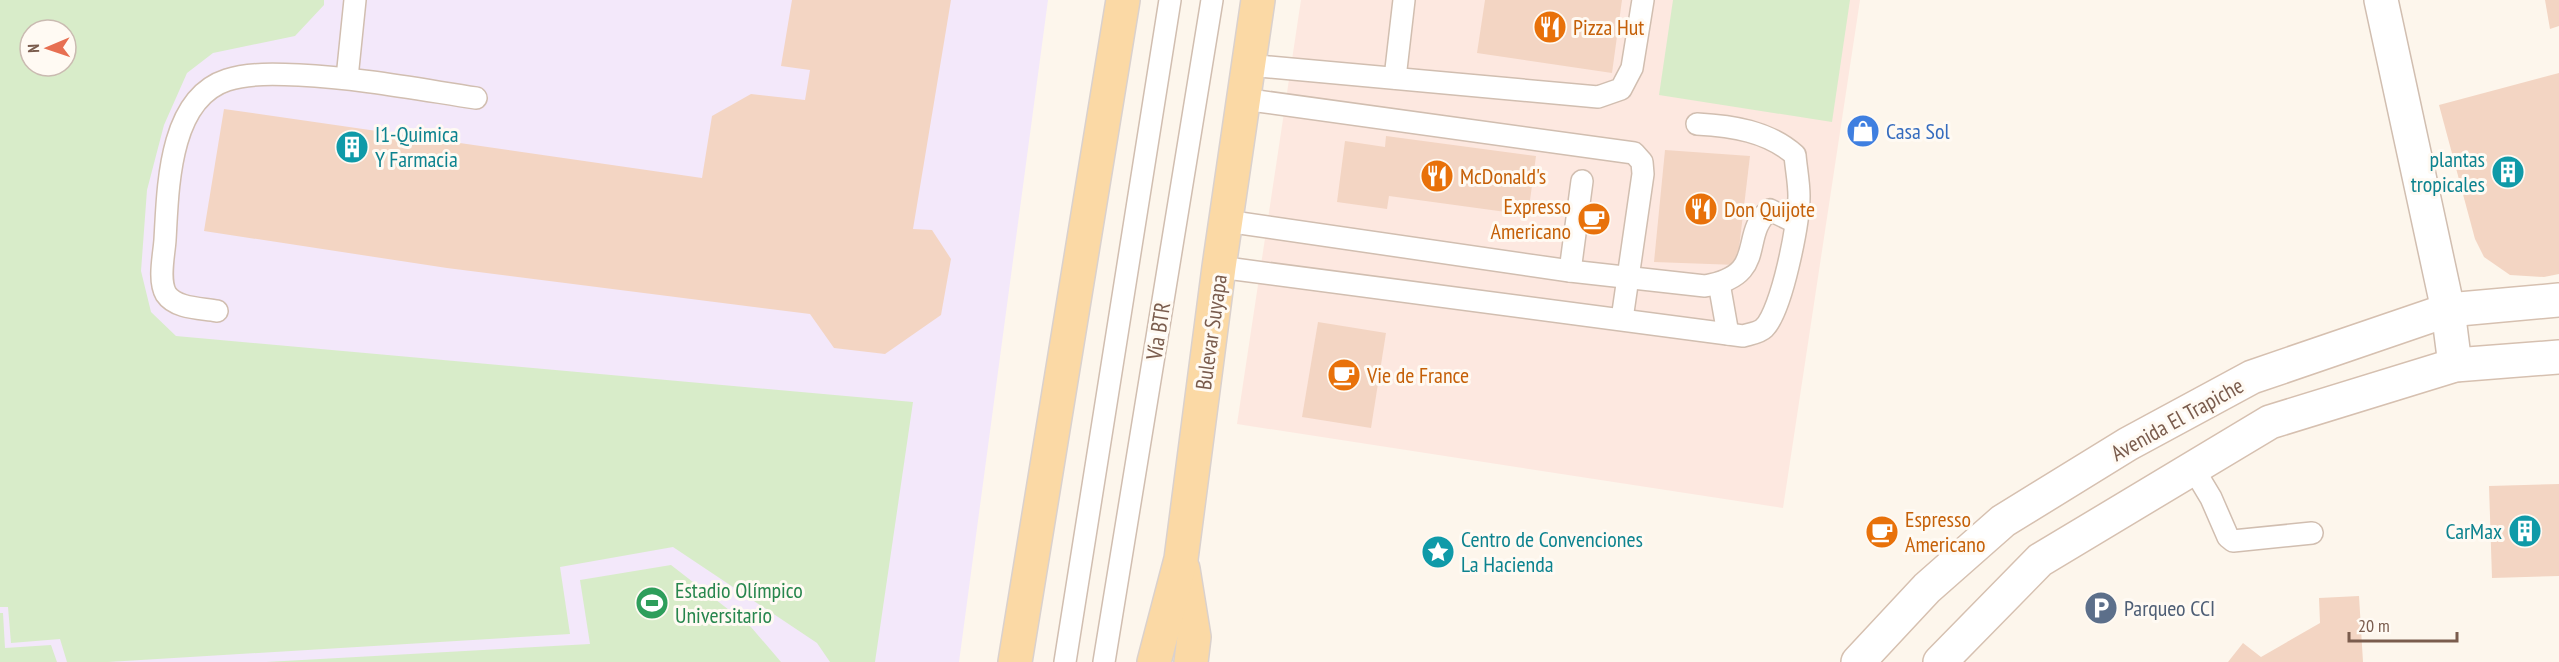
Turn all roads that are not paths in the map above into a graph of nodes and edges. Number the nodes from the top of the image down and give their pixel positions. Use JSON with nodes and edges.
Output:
{"nodes":[{"id":1,"x":355,"y":0,"type":"edge"},
{"id":2,"x":1123,"y":0,"type":"edge"},
{"id":3,"x":1170,"y":0,"type":"edge"},
{"id":4,"x":1212,"y":0,"type":"edge"},
{"id":5,"x":1258,"y":0,"type":"edge"},
{"id":6,"x":1404,"y":0,"type":"edge"},
{"id":7,"x":1643,"y":0,"type":"edge"},
{"id":8,"x":2381,"y":0,"type":"edge"},
{"id":9,"x":1248,"y":65,"type":"junction"},
{"id":10,"x":347,"y":78,"type":"junction"},
{"id":11,"x":1395,"y":78,"type":"junction"},
{"id":12,"x":476,"y":98,"type":"dead end"},
{"id":13,"x":1243,"y":99,"type":"junction"},
{"id":14,"x":1697,"y":124,"type":"dead end"},
{"id":15,"x":1582,"y":181,"type":"dead end"},
{"id":16,"x":1226,"y":221,"type":"junction"},
{"id":17,"x":1795,"y":222,"type":"junction"},
{"id":18,"x":1219,"y":267,"type":"junction"},
{"id":19,"x":1570,"y":271,"type":"junction"},
{"id":20,"x":1627,"y":277,"type":"junction"},
{"id":21,"x":1719,"y":283,"type":"junction"},
{"id":22,"x":2559,"y":300,"type":"edge"},
{"id":23,"x":2448,"y":310,"type":"junction"},
{"id":24,"x":217,"y":311,"type":"dead end"},
{"id":25,"x":1622,"y":319,"type":"junction"},
{"id":26,"x":1728,"y":334,"type":"junction"},
{"id":27,"x":2559,"y":357,"type":"edge"},
{"id":28,"x":2455,"y":365,"type":"junction"},
{"id":29,"x":2193,"y":468,"type":"junction"},
{"id":30,"x":2312,"y":533,"type":"dead end"},
{"id":31,"x":1181,"y":559,"type":"junction"},
{"id":32,"x":1015,"y":662,"type":"edge"},
{"id":33,"x":1065,"y":662,"type":"edge"},
{"id":34,"x":1104,"y":662,"type":"edge"},
{"id":35,"x":1154,"y":662,"type":"edge"},
{"id":36,"x":1191,"y":662,"type":"edge"},
{"id":37,"x":1858,"y":662,"type":"edge"},
{"id":38,"x":1940,"y":662,"type":"edge"}],
"edges":[{"from":1,"to":10,"type":"lane"},
{"from":2,"to":32,"type":"main road"},
{"from":3,"to":33,"type":"lane","name":"Vía BTR"},
{"from":4,"to":34,"type":"lane","name":"Vía BTR"},
{"from":5,"to":9,"type":"main road","name":"Bulevar Suyapa"},
{"from":6,"to":11,"type":"lane"},
{"from":7,"to":11,"type":"lane"},
{"from":8,"to":23,"type":"main road"},
{"from":9,"to":11,"type":"lane"},
{"from":9,"to":13,"type":"main road","name":"Bulevar Suyapa"},
{"from":10,"to":12,"type":"lane"},
{"from":10,"to":24,"type":"lane"},
{"from":13,"to":16,"type":"main road","name":"Bulevar Suyapa"},
{"from":13,"to":20,"type":"lane"},
{"from":14,"to":17,"type":"lane"},
{"from":15,"to":19,"type":"lane"},
{"from":16,"to":18,"type":"main road","name":"Bulevar Suyapa"},
{"from":16,"to":19,"type":"lane"},
{"from":17,"to":21,"type":"lane"},
{"from":17,"to":26,"type":"lane"},
{"from":18,"to":25,"type":"lane"},
{"from":18,"to":31,"type":"main road","name":"Bulevar Suyapa"},
{"from":19,"to":20,"type":"lane"},
{"from":20,"to":21,"type":"lane"},
{"from":20,"to":25,"type":"lane"},
{"from":21,"to":26,"type":"lane"},
{"from":22,"to":23,"type":"main road","name":"Avenida El Trapiche"},
{"from":23,"to":28,"type":"main road"},
{"from":23,"to":37,"type":"main road","name":"Avenida El Trapiche"},
{"from":25,"to":26,"type":"lane"},
{"from":27,"to":28,"type":"main road"},
{"from":28,"to":29,"type":"main road"},
{"from":29,"to":30,"type":"lane"},
{"from":29,"to":38,"type":"main road"},
{"from":31,"to":35,"type":"main road","name":"Bulevar Suyapa"},
{"from":31,"to":36,"type":"main road"}]}
